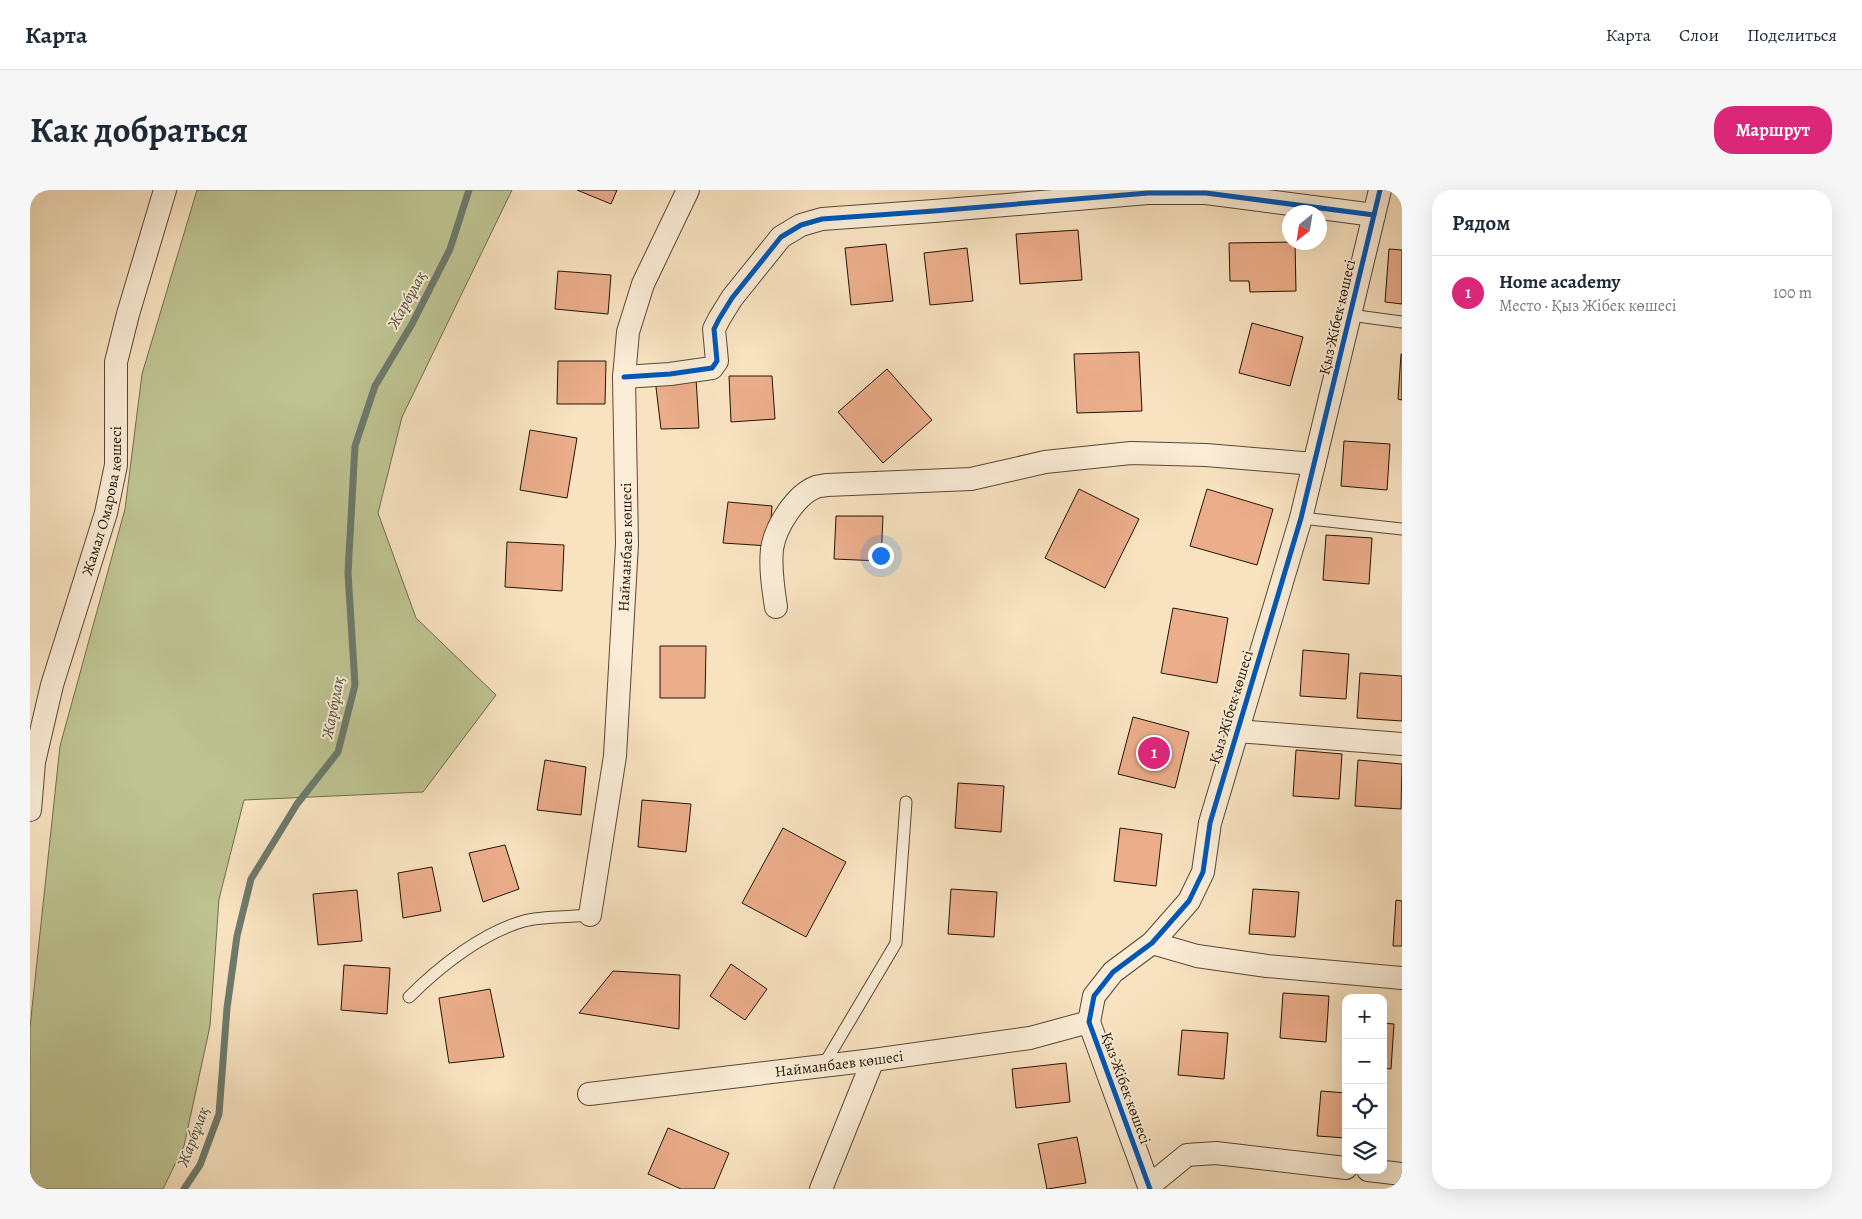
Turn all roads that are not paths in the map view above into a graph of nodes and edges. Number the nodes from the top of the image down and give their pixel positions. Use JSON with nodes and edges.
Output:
{"nodes":[{"id":1,"x":165,"y":190,"type":"edge"},
{"id":2,"x":688,"y":190,"type":"edge"},
{"id":3,"x":1380,"y":190,"type":"edge"},
{"id":4,"x":1374,"y":215,"type":"junction"},
{"id":5,"x":1350,"y":315,"type":"junction"},
{"id":6,"x":1402,"y":322,"type":"edge"},
{"id":7,"x":624,"y":377,"type":"junction"},
{"id":8,"x":1314,"y":464,"type":"junction"},
{"id":9,"x":1301,"y":518,"type":"junction"},
{"id":10,"x":1402,"y":529,"type":"edge"},
{"id":11,"x":776,"y":607,"type":"dead end"},
{"id":12,"x":1237,"y":730,"type":"junction"},
{"id":13,"x":1402,"y":744,"type":"edge"},
{"id":14,"x":906,"y":802,"type":"dead end"},
{"id":15,"x":30,"y":810,"type":"edge"},
{"id":16,"x":590,"y":915,"type":"joint"},
{"id":17,"x":1152,"y":943,"type":"junction"},
{"id":18,"x":1402,"y":978,"type":"edge"},
{"id":19,"x":409,"y":997,"type":"dead end"},
{"id":20,"x":1089,"y":1022,"type":"junction"},
{"id":21,"x":874,"y":1060,"type":"junction"},
{"id":22,"x":823,"y":1066,"type":"junction"},
{"id":23,"x":589,"y":1094,"type":"dead end"},
{"id":24,"x":1342,"y":1168,"type":"edge"},
{"id":25,"x":1387,"y":1172,"type":"edge"},
{"id":26,"x":1402,"y":1174,"type":"edge"},
{"id":27,"x":1150,"y":1188,"type":"edge"},
{"id":28,"x":821,"y":1189,"type":"edge"}],
"edges":[{"from":1,"to":15,"type":"street","name":"Жамал Омарова көшесі"},
{"from":2,"to":7,"type":"street","name":"Найманбаев көшесі"},
{"from":3,"to":4,"type":"street","name":"Қыз Жібек көшесі"},
{"from":4,"to":5,"type":"street","name":"Қыз Жібек көшесі"},
{"from":4,"to":7,"type":"street"},
{"from":5,"to":6,"type":"lane"},
{"from":5,"to":8,"type":"street","name":"Қыз Жібек көшесі"},
{"from":7,"to":16,"type":"street","name":"Найманбаев көшесі"},
{"from":8,"to":9,"type":"street","name":"Қыз Жібек көшесі"},
{"from":8,"to":11,"type":"street"},
{"from":9,"to":10,"type":"lane"},
{"from":9,"to":12,"type":"street","name":"Қыз Жібек көшесі"},
{"from":12,"to":13,"type":"street"},
{"from":12,"to":17,"type":"street","name":"Қыз Жібек көшесі"},
{"from":14,"to":22,"type":"lane"},
{"from":16,"to":19,"type":"lane"},
{"from":17,"to":18,"type":"street"},
{"from":17,"to":20,"type":"street","name":"Қыз Жібек көшесі"},
{"from":20,"to":21,"type":"street","name":"Найманбаев көшесі"},
{"from":20,"to":27,"type":"street","name":"Қыз Жібек көшесі"},
{"from":21,"to":22,"type":"street","name":"Найманбаев көшесі"},
{"from":21,"to":28,"type":"street"},
{"from":22,"to":23,"type":"street","name":"Найманбаев көшесі"},
{"from":24,"to":27,"type":"street"},
{"from":25,"to":26,"type":"street"}]}
